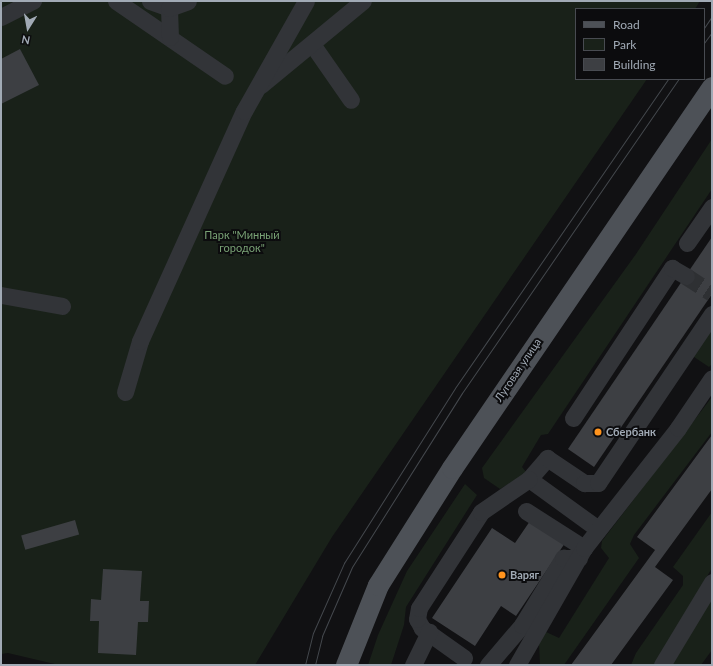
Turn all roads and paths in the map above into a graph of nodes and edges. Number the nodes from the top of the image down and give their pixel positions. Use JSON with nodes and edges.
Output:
{"nodes":[{"id":1,"x":33,"y":1,"type":"edge"},
{"id":2,"x":116,"y":1,"type":"edge"},
{"id":3,"x":150,"y":1,"type":"edge"},
{"id":4,"x":188,"y":1,"type":"edge"},
{"id":5,"x":306,"y":1,"type":"edge"},
{"id":6,"x":362,"y":1,"type":"edge"},
{"id":7,"x":169,"y":8,"type":"junction"},
{"id":8,"x":1,"y":17,"type":"edge"},
{"id":9,"x":170,"y":38,"type":"junction"},
{"id":10,"x":312,"y":44,"type":"junction"},
{"id":11,"x":224,"y":76,"type":"dead end"},
{"id":12,"x":712,"y":87,"type":"edge"},
{"id":13,"x":253,"y":92,"type":"junction"},
{"id":14,"x":352,"y":100,"type":"dead end"},
{"id":15,"x":712,"y":207,"type":"edge"},
{"id":16,"x":687,"y":243,"type":"dead end"},
{"id":17,"x":686,"y":276,"type":"tunnel mouth"},
{"id":18,"x":1,"y":295,"type":"edge"},
{"id":19,"x":62,"y":306,"type":"dead end"},
{"id":20,"x":712,"y":314,"type":"edge"},
{"id":21,"x":712,"y":378,"type":"edge"},
{"id":22,"x":125,"y":392,"type":"dead end"},
{"id":23,"x":573,"y":418,"type":"dead end"},
{"id":24,"x":529,"y":479,"type":"junction"},
{"id":25,"x":526,"y":511,"type":"dead end"},
{"id":26,"x":598,"y":529,"type":"junction"},
{"id":27,"x":581,"y":553,"type":"junction"},
{"id":28,"x":712,"y":582,"type":"edge"},
{"id":29,"x":429,"y":632,"type":"junction"},
{"id":30,"x":464,"y":658,"type":"dead end"},
{"id":31,"x":346,"y":665,"type":"edge"},
{"id":32,"x":412,"y":665,"type":"edge"},
{"id":33,"x":488,"y":665,"type":"edge"},
{"id":34,"x":517,"y":665,"type":"edge"},
{"id":35,"x":662,"y":665,"type":"edge"}],
"edges":[{"from":1,"to":8,"type":"street"},
{"from":2,"to":9,"type":"street"},
{"from":3,"to":7,"type":"street"},
{"from":4,"to":7,"type":"street"},
{"from":5,"to":13,"type":"street"},
{"from":6,"to":10,"type":"street"},
{"from":7,"to":9,"type":"street"},
{"from":9,"to":11,"type":"street"},
{"from":10,"to":13,"type":"street"},
{"from":10,"to":14,"type":"street"},
{"from":12,"to":31,"type":"main road","name":"Луговая улица"},
{"from":13,"to":22,"type":"street"},
{"from":15,"to":16,"type":"street"},
{"from":17,"to":23,"type":"street"},
{"from":18,"to":19,"type":"street"},
{"from":20,"to":24,"type":"street"},
{"from":21,"to":26,"type":"street"},
{"from":24,"to":26,"type":"street"},
{"from":24,"to":29,"type":"street"},
{"from":25,"to":27,"type":"street"},
{"from":26,"to":27,"type":"street"},
{"from":27,"to":33,"type":"street"},
{"from":27,"to":34,"type":"street"},
{"from":28,"to":35,"type":"street"},
{"from":29,"to":30,"type":"street"},
{"from":29,"to":32,"type":"street"}]}
